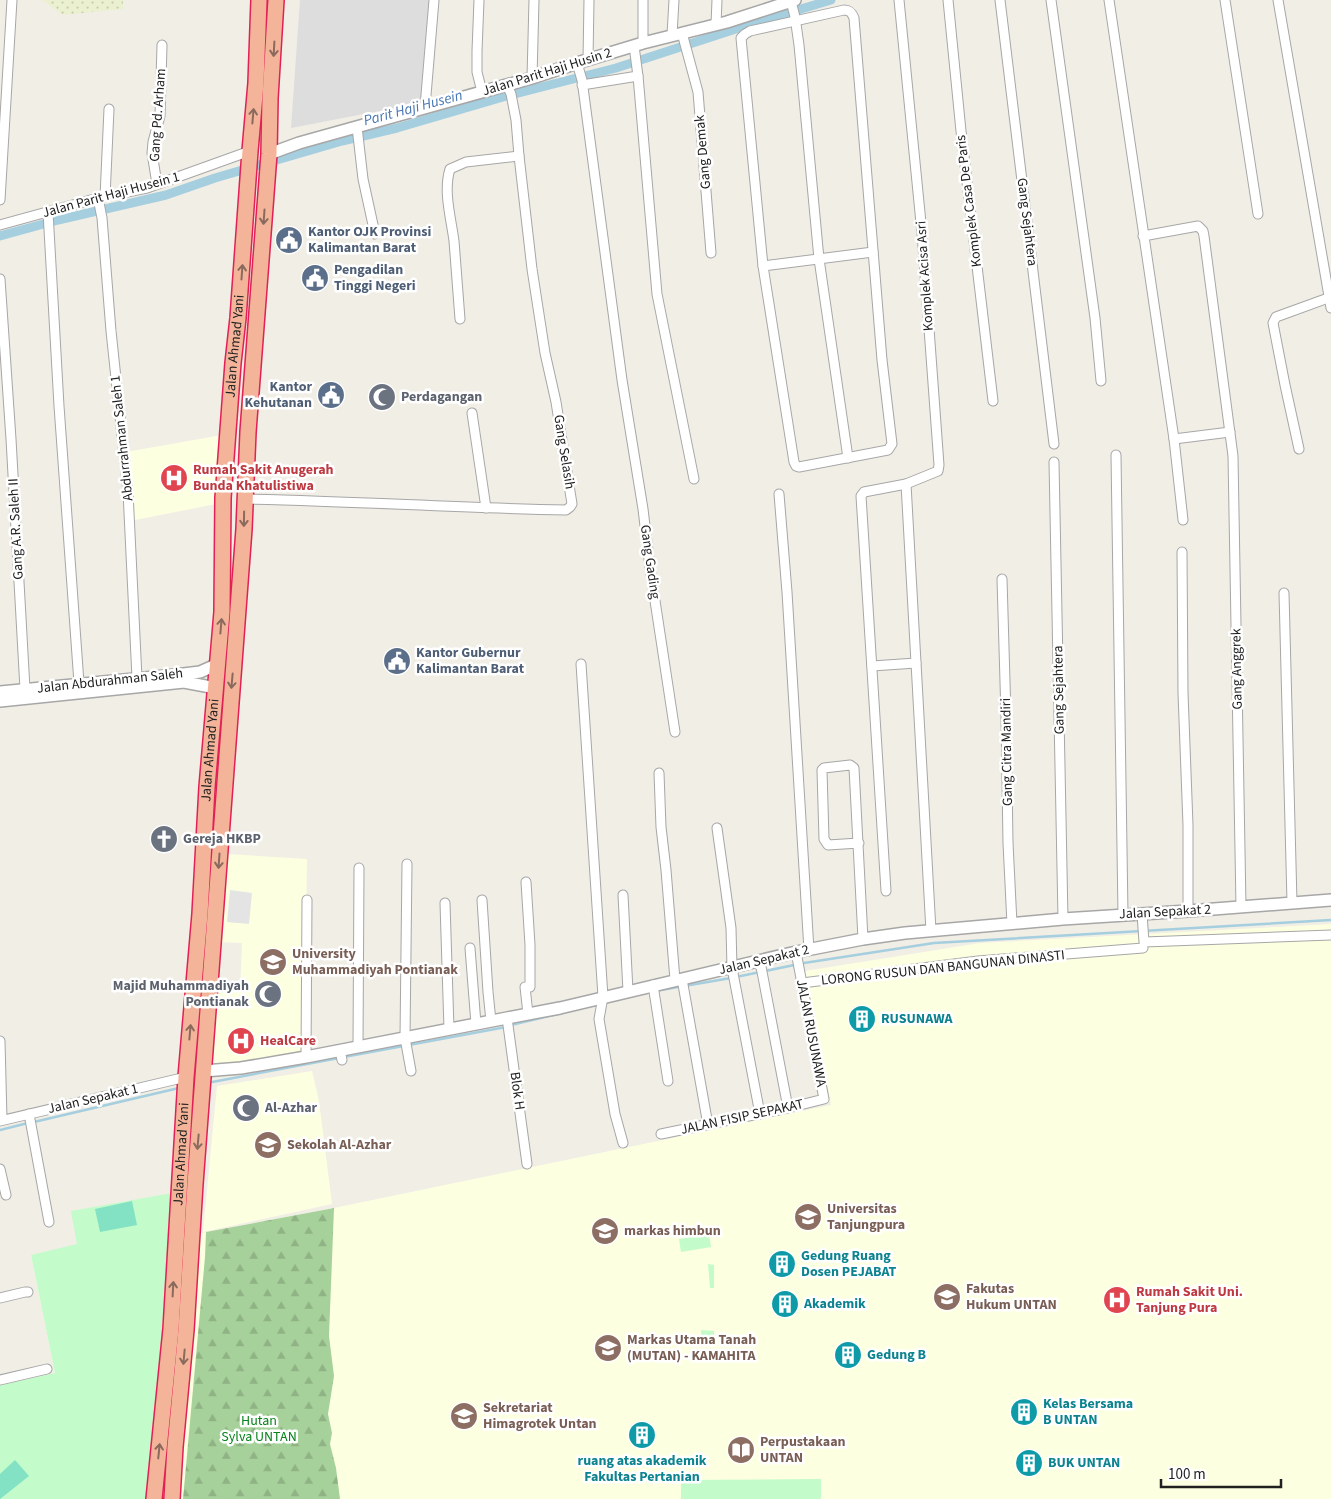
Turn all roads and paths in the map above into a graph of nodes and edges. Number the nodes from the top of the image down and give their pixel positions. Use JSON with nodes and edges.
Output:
{"nodes":[{"id":1,"x":12,"y":0,"type":"edge"},
{"id":2,"x":259,"y":0,"type":"edge"},
{"id":3,"x":276,"y":0,"type":"edge"},
{"id":4,"x":434,"y":0,"type":"edge"},
{"id":5,"x":479,"y":0,"type":"edge"},
{"id":6,"x":534,"y":0,"type":"edge"},
{"id":7,"x":589,"y":0,"type":"edge"},
{"id":8,"x":644,"y":0,"type":"edge"},
{"id":9,"x":674,"y":0,"type":"edge"},
{"id":10,"x":717,"y":0,"type":"edge"},
{"id":11,"x":899,"y":0,"type":"edge"},
{"id":12,"x":948,"y":0,"type":"edge"},
{"id":13,"x":1000,"y":0,"type":"edge"},
{"id":14,"x":1051,"y":0,"type":"edge"},
{"id":15,"x":1109,"y":0,"type":"edge"},
{"id":16,"x":1225,"y":0,"type":"edge"},
{"id":17,"x":1278,"y":0,"type":"edge"},
{"id":18,"x":793,"y":1,"type":"edge"},
{"id":19,"x":795,"y":19,"type":"junction"},
{"id":20,"x":716,"y":24,"type":"junction"},
{"id":21,"x":679,"y":36,"type":"junction"},
{"id":22,"x":162,"y":45,"type":"dead end"},
{"id":23,"x":637,"y":51,"type":"junction"},
{"id":24,"x":581,"y":64,"type":"junction"},
{"id":25,"x":638,"y":76,"type":"junction"},
{"id":26,"x":532,"y":78,"type":"junction"},
{"id":27,"x":582,"y":83,"type":"junction"},
{"id":28,"x":508,"y":88,"type":"junction"},
{"id":29,"x":482,"y":92,"type":"junction"},
{"id":30,"x":425,"y":107,"type":"junction"},
{"id":31,"x":110,"y":110,"type":"dead end"},
{"id":32,"x":357,"y":127,"type":"junction"},
{"id":33,"x":269,"y":137,"type":"junction"},
{"id":34,"x":298,"y":143,"type":"junction"},
{"id":35,"x":519,"y":156,"type":"junction"},
{"id":36,"x":268,"y":161,"type":"junction"},
{"id":37,"x":249,"y":163,"type":"junction"},
{"id":38,"x":157,"y":184,"type":"junction"},
{"id":39,"x":0,"y":200,"type":"edge"},
{"id":40,"x":101,"y":200,"type":"junction"},
{"id":41,"x":1258,"y":214,"type":"dead end"},
{"id":42,"x":49,"y":219,"type":"junction"},
{"id":43,"x":0,"y":225,"type":"edge"},
{"id":44,"x":376,"y":234,"type":"dead end"},
{"id":45,"x":1143,"y":236,"type":"junction"},
{"id":46,"x":873,"y":252,"type":"junction"},
{"id":47,"x":711,"y":253,"type":"dead end"},
{"id":48,"x":819,"y":259,"type":"junction"},
{"id":49,"x":763,"y":266,"type":"junction"},
{"id":50,"x":0,"y":279,"type":"edge"},
{"id":51,"x":1330,"y":298,"type":"edge"},
{"id":52,"x":1331,"y":308,"type":"edge"},
{"id":53,"x":460,"y":319,"type":"dead end"},
{"id":54,"x":1102,"y":381,"type":"dead end"},
{"id":55,"x":993,"y":401,"type":"dead end"},
{"id":56,"x":472,"y":413,"type":"dead end"},
{"id":57,"x":228,"y":431,"type":"junction"},
{"id":58,"x":248,"y":432,"type":"junction"},
{"id":59,"x":1230,"y":432,"type":"junction"},
{"id":60,"x":1174,"y":439,"type":"junction"},
{"id":61,"x":1054,"y":444,"type":"dead end"},
{"id":62,"x":1299,"y":448,"type":"dead end"},
{"id":63,"x":1116,"y":454,"type":"dead end"},
{"id":64,"x":848,"y":458,"type":"junction"},
{"id":65,"x":1054,"y":462,"type":"dead end"},
{"id":66,"x":694,"y":479,"type":"dead end"},
{"id":67,"x":906,"y":484,"type":"junction"},
{"id":68,"x":779,"y":494,"type":"dead end"},
{"id":69,"x":244,"y":498,"type":"junction"},
{"id":70,"x":486,"y":508,"type":"junction"},
{"id":71,"x":1184,"y":520,"type":"dead end"},
{"id":72,"x":1182,"y":552,"type":"dead end"},
{"id":73,"x":1002,"y":579,"type":"dead end"},
{"id":74,"x":1284,"y":593,"type":"dead end"},
{"id":75,"x":916,"y":663,"type":"junction"},
{"id":76,"x":218,"y":664,"type":"junction"},
{"id":77,"x":581,"y":664,"type":"dead end"},
{"id":78,"x":872,"y":666,"type":"junction"},
{"id":79,"x":145,"y":680,"type":"junction"},
{"id":80,"x":79,"y":683,"type":"junction"},
{"id":81,"x":216,"y":688,"type":"junction"},
{"id":82,"x":25,"y":689,"type":"junction"},
{"id":83,"x":0,"y":692,"type":"edge"},
{"id":84,"x":0,"y":701,"type":"edge"},
{"id":85,"x":674,"y":732,"type":"dead end"},
{"id":86,"x":659,"y":773,"type":"dead end"},
{"id":87,"x":717,"y":828,"type":"dead end"},
{"id":88,"x":859,"y":843,"type":"junction"},
{"id":89,"x":407,"y":864,"type":"dead end"},
{"id":90,"x":359,"y":868,"type":"dead end"},
{"id":91,"x":526,"y":882,"type":"dead end"},
{"id":92,"x":886,"y":891,"type":"dead end"},
{"id":93,"x":623,"y":895,"type":"dead end"},
{"id":94,"x":307,"y":900,"type":"dead end"},
{"id":95,"x":482,"y":900,"type":"dead end"},
{"id":96,"x":1331,"y":900,"type":"edge"},
{"id":97,"x":1292,"y":902,"type":"junction"},
{"id":98,"x":445,"y":903,"type":"dead end"},
{"id":99,"x":1241,"y":907,"type":"junction"},
{"id":100,"x":1188,"y":911,"type":"junction"},
{"id":101,"x":1123,"y":914,"type":"junction"},
{"id":102,"x":1064,"y":919,"type":"junction"},
{"id":103,"x":1142,"y":919,"type":"junction"},
{"id":104,"x":1012,"y":924,"type":"junction"},
{"id":105,"x":931,"y":931,"type":"junction"},
{"id":106,"x":1331,"y":935,"type":"edge"},
{"id":107,"x":863,"y":939,"type":"junction"},
{"id":108,"x":470,"y":948,"type":"dead end"},
{"id":109,"x":1143,"y":948,"type":"dead end"},
{"id":110,"x":809,"y":950,"type":"junction"},
{"id":111,"x":798,"y":960,"type":"junction"},
{"id":112,"x":759,"y":964,"type":"junction"},
{"id":113,"x":732,"y":970,"type":"junction"},
{"id":114,"x":680,"y":981,"type":"junction"},
{"id":115,"x":802,"y":983,"type":"junction"},
{"id":116,"x":654,"y":990,"type":"junction"},
{"id":117,"x":628,"y":991,"type":"junction"},
{"id":118,"x":602,"y":1005,"type":"junction"},
{"id":119,"x":192,"y":1008,"type":"junction"},
{"id":120,"x":209,"y":1009,"type":"junction"},
{"id":121,"x":528,"y":1014,"type":"junction"},
{"id":122,"x":507,"y":1020,"type":"junction"},
{"id":123,"x":491,"y":1021,"type":"junction"},
{"id":124,"x":476,"y":1024,"type":"junction"},
{"id":125,"x":449,"y":1030,"type":"junction"},
{"id":126,"x":0,"y":1041,"type":"edge"},
{"id":127,"x":403,"y":1046,"type":"junction"},
{"id":128,"x":358,"y":1047,"type":"junction"},
{"id":129,"x":306,"y":1056,"type":"junction"},
{"id":130,"x":411,"y":1071,"type":"dead end"},
{"id":131,"x":204,"y":1074,"type":"junction"},
{"id":132,"x":668,"y":1081,"type":"dead end"},
{"id":133,"x":186,"y":1083,"type":"junction"},
{"id":134,"x":824,"y":1099,"type":"joint"},
{"id":135,"x":788,"y":1108,"type":"junction"},
{"id":136,"x":760,"y":1114,"type":"junction"},
{"id":137,"x":30,"y":1117,"type":"junction"},
{"id":138,"x":1,"y":1121,"type":"edge"},
{"id":139,"x":708,"y":1125,"type":"junction"},
{"id":140,"x":661,"y":1134,"type":"dead end"},
{"id":141,"x":623,"y":1143,"type":"dead end"},
{"id":142,"x":527,"y":1164,"type":"dead end"},
{"id":143,"x":0,"y":1170,"type":"edge"},
{"id":144,"x":6,"y":1195,"type":"dead end"},
{"id":145,"x":49,"y":1222,"type":"dead end"},
{"id":146,"x":28,"y":1292,"type":"dead end"},
{"id":147,"x":0,"y":1298,"type":"edge"},
{"id":148,"x":48,"y":1370,"type":"dead end"},
{"id":149,"x":0,"y":1380,"type":"edge"},
{"id":150,"x":154,"y":1499,"type":"edge"},
{"id":151,"x":172,"y":1499,"type":"edge"}],
"edges":[{"from":1,"to":39,"type":"street"},
{"from":37,"to":2,"type":"highway","name":"Jalan Ahmad Yani","one_way":true},
{"from":3,"to":33,"type":"highway","name":"Jalan Ahmad Yani","one_way":true},
{"from":4,"to":30,"type":"street"},
{"from":5,"to":29,"type":"street"},
{"from":6,"to":26,"type":"street"},
{"from":7,"to":24,"type":"street","name":"Gang Gading"},
{"from":8,"to":23,"type":"street"},
{"from":9,"to":21,"type":"street","name":"Gang Demak"},
{"from":10,"to":20,"type":"street"},
{"from":11,"to":67,"type":"street","name":"Komplek Acisa Asri"},
{"from":12,"to":55,"type":"street","name":"Komplek Casa De Paris"},
{"from":13,"to":61,"type":"street","name":"Gang Sejahtera"},
{"from":14,"to":54,"type":"street"},
{"from":15,"to":45,"type":"street"},
{"from":16,"to":41,"type":"street"},
{"from":17,"to":51,"type":"street"},
{"from":18,"to":19,"type":"street"},
{"from":18,"to":20,"type":"street","name":"Jalan Parit Haji Husin 2"},
{"from":19,"to":46,"type":"street"},
{"from":19,"to":48,"type":"street"},
{"from":19,"to":49,"type":"street"},
{"from":20,"to":21,"type":"street","name":"Jalan Parit Haji Husin 2"},
{"from":21,"to":23,"type":"street","name":"Jalan Parit Haji Husin 2"},
{"from":21,"to":47,"type":"street","name":"Gang Demak"},
{"from":22,"to":38,"type":"street","name":"Gang Pd. Arham"},
{"from":23,"to":24,"type":"street","name":"Jalan Parit Haji Husin 2"},
{"from":23,"to":25,"type":"street"},
{"from":24,"to":26,"type":"street","name":"Jalan Parit Haji Husin 2"},
{"from":24,"to":27,"type":"street","name":"Gang Gading"},
{"from":25,"to":27,"type":"street"},
{"from":25,"to":66,"type":"street"},
{"from":26,"to":28,"type":"street","name":"Jalan Parit Haji Husin 2"},
{"from":27,"to":85,"type":"street","name":"Gang Gading"},
{"from":28,"to":29,"type":"street","name":"Jalan Parit Haji Husin 2"},
{"from":28,"to":35,"type":"street","name":"Gang Selasih"},
{"from":29,"to":30,"type":"street","name":"Jalan Parit Haji Husin 2"},
{"from":30,"to":32,"type":"street","name":"Jalan Parit Haji Husin 2"},
{"from":31,"to":40,"type":"street","name":"Abdurrahman Saleh 1"},
{"from":32,"to":34,"type":"street","name":"Jalan Parit Haji Husin 2"},
{"from":32,"to":44,"type":"street"},
{"from":33,"to":34,"type":"street"},
{"from":33,"to":36,"type":"highway","name":"Jalan Ahmad Yani"},
{"from":34,"to":36,"type":"street","name":"Jalan Parit Haji Husin 2"},
{"from":35,"to":53,"type":"street"},
{"from":35,"to":70,"type":"street","name":"Gang Selasih"},
{"from":36,"to":58,"type":"highway","name":"Jalan Ahmad Yani","one_way":true},
{"from":37,"to":38,"type":"street","name":"Jalan Parit Haji Husein 1"},
{"from":57,"to":37,"type":"highway","name":"Jalan Ahmad Yani","one_way":true},
{"from":38,"to":40,"type":"street","name":"Jalan Parit Haji Husein 1"},
{"from":40,"to":42,"type":"street","name":"Jalan Parit Haji Husein 1"},
{"from":40,"to":79,"type":"street","name":"Abdurrahman Saleh 1"},
{"from":42,"to":43,"type":"street","name":"Jalan Parit Haji Husein 1"},
{"from":42,"to":80,"type":"street"},
{"from":45,"to":59,"type":"street","name":"Gang Anggrek"},
{"from":45,"to":60,"type":"street"},
{"from":46,"to":48,"type":"street"},
{"from":46,"to":64,"type":"street"},
{"from":48,"to":49,"type":"street"},
{"from":48,"to":64,"type":"street"},
{"from":49,"to":64,"type":"street"},
{"from":50,"to":82,"type":"street","name":"Gang A.R. Saleh II"},
{"from":51,"to":52,"type":"street"},
{"from":51,"to":62,"type":"street"},
{"from":56,"to":70,"type":"street"},
{"from":57,"to":58,"type":"highway"},
{"from":76,"to":57,"type":"highway","name":"Jalan Ahmad Yani","one_way":true},
{"from":58,"to":69,"type":"highway","name":"Jalan Ahmad Yani"},
{"from":59,"to":60,"type":"street"},
{"from":59,"to":99,"type":"street","name":"Gang Anggrek"},
{"from":60,"to":71,"type":"street"},
{"from":63,"to":101,"type":"street"},
{"from":65,"to":102,"type":"street","name":"Gang Sejahtera"},
{"from":67,"to":75,"type":"street"},
{"from":67,"to":78,"type":"street","name":"Komplek Acisa Asri"},
{"from":68,"to":110,"type":"street"},
{"from":69,"to":70,"type":"street","name":"Gang Selasih"},
{"from":69,"to":120,"type":"highway","name":"Jalan Ahmad Yani","one_way":true},
{"from":72,"to":100,"type":"street"},
{"from":73,"to":104,"type":"street","name":"Gang Citra Mandiri"},
{"from":74,"to":97,"type":"street"},
{"from":75,"to":78,"type":"street"},
{"from":75,"to":105,"type":"street"},
{"from":76,"to":79,"type":"street","name":"Jalan Abdurahman Saleh"},
{"from":76,"to":81,"type":"highway","name":"Jalan Ahmad Yani"},
{"from":77,"to":118,"type":"street"},
{"from":78,"to":92,"type":"street"},
{"from":79,"to":80,"type":"street","name":"Jalan Abdurahman Saleh"},
{"from":79,"to":81,"type":"street","name":"Jalan Abdurahman Saleh"},
{"from":79,"to":84,"type":"street","name":"Jalan Abdurahman Saleh"},
{"from":80,"to":82,"type":"street","name":"Jalan Abdurahman Saleh"},
{"from":81,"to":119,"type":"highway","name":"Jalan Ahmad Yani"},
{"from":82,"to":83,"type":"street","name":"Jalan Abdurahman Saleh"},
{"from":86,"to":114,"type":"street"},
{"from":87,"to":113,"type":"street"},
{"from":88,"to":88,"type":"street"},
{"from":88,"to":107,"type":"street"},
{"from":89,"to":127,"type":"street"},
{"from":90,"to":128,"type":"street"},
{"from":91,"to":121,"type":"street"},
{"from":93,"to":117,"type":"street"},
{"from":94,"to":129,"type":"street"},
{"from":95,"to":123,"type":"street"},
{"from":96,"to":97,"type":"street","name":"Jalan Sepakat 2"},
{"from":97,"to":99,"type":"street","name":"Jalan Sepakat 2"},
{"from":98,"to":125,"type":"street"},
{"from":99,"to":100,"type":"street","name":"Jalan Sepakat 2"},
{"from":100,"to":103,"type":"street","name":"Jalan Sepakat 2"},
{"from":101,"to":102,"type":"street","name":"Jalan Sepakat 2"},
{"from":101,"to":103,"type":"street","name":"Jalan Sepakat 2"},
{"from":102,"to":104,"type":"street","name":"Jalan Sepakat 2"},
{"from":103,"to":106,"type":"street"},
{"from":104,"to":105,"type":"street","name":"Jalan Sepakat 2"},
{"from":105,"to":107,"type":"street","name":"Jalan Sepakat 2"},
{"from":107,"to":110,"type":"street","name":"Jalan Sepakat 2"},
{"from":108,"to":124,"type":"street"},
{"from":109,"to":115,"type":"street","name":"LORONG RUSUN DAN BANGUNAN DINASTI"},
{"from":110,"to":111,"type":"street","name":"Jalan Sepakat 2"},
{"from":111,"to":112,"type":"street","name":"Jalan Sepakat 2"},
{"from":111,"to":115,"type":"street","name":"JALAN RUSUNAWA"},
{"from":112,"to":113,"type":"street","name":"Jalan Sepakat 2"},
{"from":112,"to":135,"type":"street"},
{"from":113,"to":114,"type":"street","name":"Jalan Sepakat 2"},
{"from":113,"to":136,"type":"street"},
{"from":114,"to":116,"type":"street","name":"Jalan Sepakat 2"},
{"from":114,"to":139,"type":"street"},
{"from":115,"to":134,"type":"street","name":"JALAN RUSUNAWA"},
{"from":116,"to":117,"type":"street","name":"Jalan Sepakat 2"},
{"from":116,"to":132,"type":"street"},
{"from":117,"to":118,"type":"street","name":"Jalan Sepakat 2"},
{"from":118,"to":121,"type":"street","name":"Jalan Sepakat 2"},
{"from":118,"to":141,"type":"street"},
{"from":119,"to":120,"type":"highway"},
{"from":133,"to":119,"type":"highway","name":"Jalan Ahmad Yani","one_way":true},
{"from":120,"to":131,"type":"highway","name":"Jalan Ahmad Yani"},
{"from":121,"to":122,"type":"street","name":"Jalan Sepakat 2"},
{"from":122,"to":123,"type":"street","name":"Jalan Sepakat 2"},
{"from":122,"to":142,"type":"street","name":"Blok H"},
{"from":123,"to":124,"type":"street","name":"Jalan Sepakat 2"},
{"from":124,"to":125,"type":"street","name":"Jalan Sepakat 2"},
{"from":125,"to":127,"type":"street","name":"Jalan Sepakat 2"},
{"from":126,"to":138,"type":"street"},
{"from":127,"to":128,"type":"street","name":"Jalan Sepakat 2"},
{"from":127,"to":130,"type":"street"},
{"from":128,"to":129,"type":"street","name":"Jalan Sepakat 2"},
{"from":129,"to":131,"type":"street","name":"Jalan Sepakat 2"},
{"from":131,"to":151,"type":"highway","name":"Jalan Ahmad Yani","one_way":true},
{"from":133,"to":137,"type":"street","name":"Jalan Sepakat 1"},
{"from":150,"to":133,"type":"highway","name":"Jalan Ahmad Yani","one_way":true},
{"from":134,"to":135,"type":"street","name":"JALAN FISIP SEPAKAT"},
{"from":135,"to":136,"type":"street","name":"JALAN FISIP SEPAKAT"},
{"from":136,"to":139,"type":"street","name":"JALAN FISIP SEPAKAT"},
{"from":137,"to":138,"type":"street","name":"Jalan Sepakat 1"},
{"from":137,"to":145,"type":"street"},
{"from":139,"to":140,"type":"street","name":"JALAN FISIP SEPAKAT"},
{"from":143,"to":144,"type":"street"},
{"from":146,"to":147,"type":"street"},
{"from":148,"to":149,"type":"street"}]}
